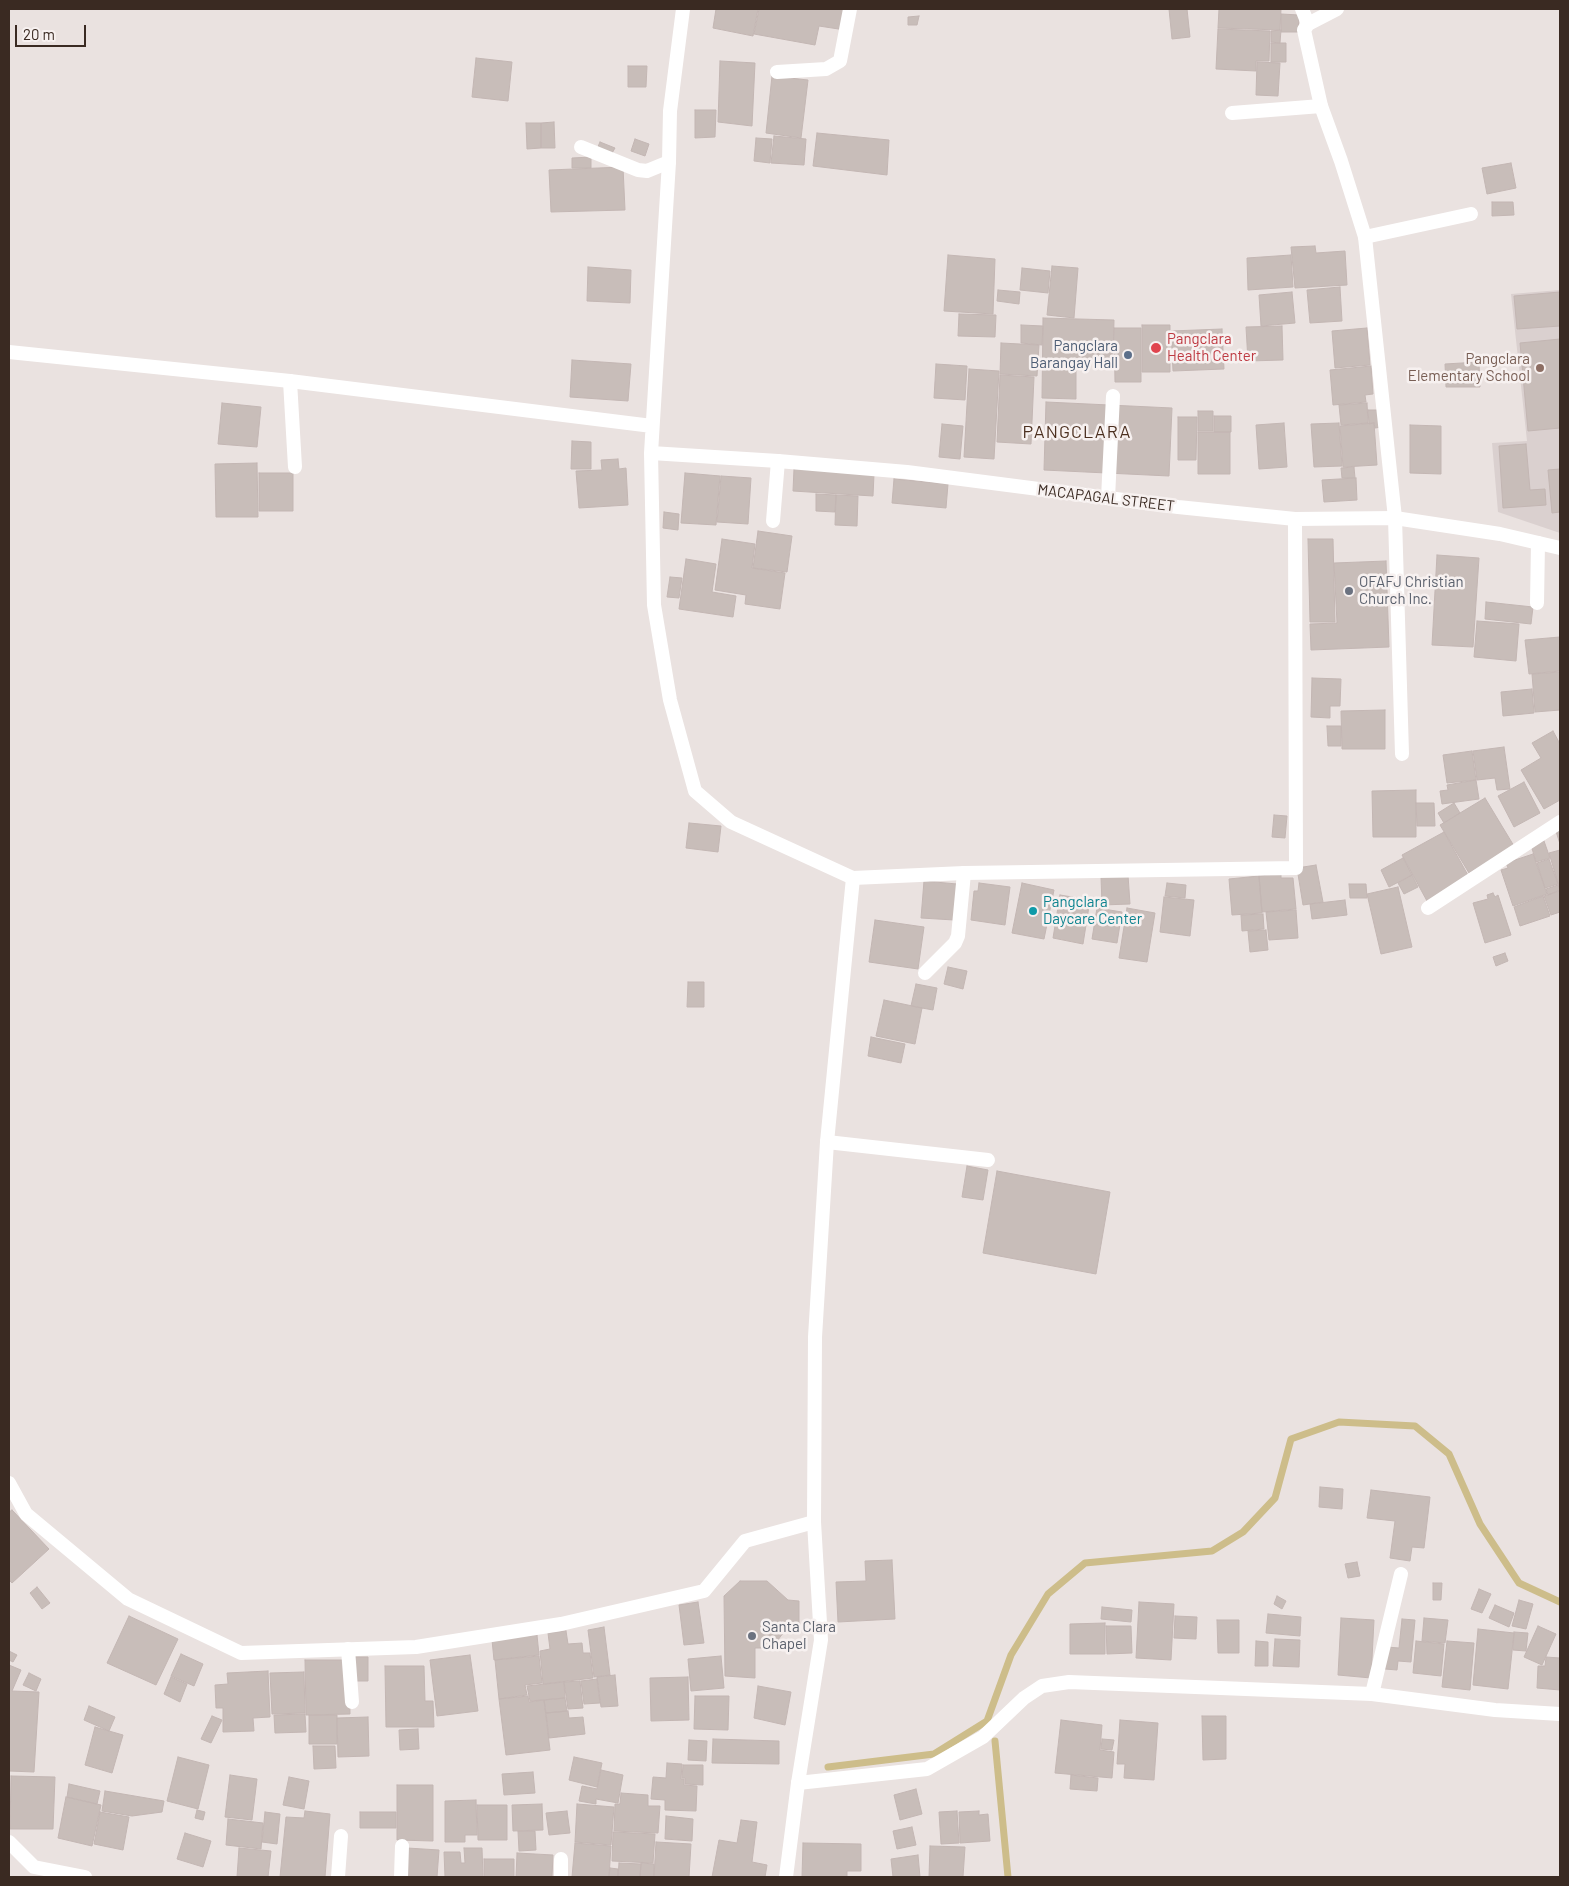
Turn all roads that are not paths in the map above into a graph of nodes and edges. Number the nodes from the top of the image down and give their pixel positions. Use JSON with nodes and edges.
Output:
{"nodes":[{"id":1,"x":682,"y":9,"type":"edge"},
{"id":2,"x":850,"y":9,"type":"edge"},
{"id":3,"x":1302,"y":9,"type":"edge"},
{"id":4,"x":1338,"y":9,"type":"edge"},
{"id":5,"x":1308,"y":24,"type":"junction"},
{"id":6,"x":778,"y":72,"type":"dead end"},
{"id":7,"x":1321,"y":106,"type":"junction"},
{"id":8,"x":1232,"y":113,"type":"dead end"},
{"id":9,"x":581,"y":147,"type":"dead end"},
{"id":10,"x":669,"y":162,"type":"junction"},
{"id":11,"x":1471,"y":214,"type":"dead end"},
{"id":12,"x":1365,"y":237,"type":"junction"},
{"id":13,"x":9,"y":352,"type":"edge"},
{"id":14,"x":290,"y":381,"type":"junction"},
{"id":15,"x":1113,"y":396,"type":"dead end"},
{"id":16,"x":652,"y":426,"type":"junction"},
{"id":17,"x":651,"y":452,"type":"junction"},
{"id":18,"x":778,"y":461,"type":"junction"},
{"id":19,"x":295,"y":467,"type":"dead end"},
{"id":20,"x":1108,"y":498,"type":"junction"},
{"id":21,"x":1395,"y":518,"type":"junction"},
{"id":22,"x":1295,"y":519,"type":"junction"},
{"id":23,"x":773,"y":521,"type":"dead end"},
{"id":24,"x":1538,"y":542,"type":"junction"},
{"id":25,"x":1560,"y":550,"type":"edge"},
{"id":26,"x":1537,"y":603,"type":"dead end"},
{"id":27,"x":1402,"y":754,"type":"dead end"},
{"id":28,"x":1560,"y":822,"type":"edge"},
{"id":29,"x":964,"y":874,"type":"junction"},
{"id":30,"x":853,"y":878,"type":"junction"},
{"id":31,"x":1428,"y":908,"type":"dead end"},
{"id":32,"x":924,"y":973,"type":"dead end"},
{"id":33,"x":827,"y":1142,"type":"junction"},
{"id":34,"x":988,"y":1160,"type":"dead end"},
{"id":35,"x":9,"y":1483,"type":"edge"},
{"id":36,"x":814,"y":1522,"type":"junction"},
{"id":37,"x":1401,"y":1574,"type":"dead end"},
{"id":38,"x":348,"y":1649,"type":"junction"},
{"id":39,"x":1372,"y":1694,"type":"junction"},
{"id":40,"x":352,"y":1702,"type":"dead end"},
{"id":41,"x":1560,"y":1714,"type":"edge"},
{"id":42,"x":798,"y":1783,"type":"junction"},
{"id":43,"x":341,"y":1836,"type":"dead end"},
{"id":44,"x":9,"y":1842,"type":"edge"},
{"id":45,"x":402,"y":1846,"type":"dead end"},
{"id":46,"x":561,"y":1859,"type":"dead end"},
{"id":47,"x":85,"y":1877,"type":"edge"},
{"id":48,"x":338,"y":1877,"type":"edge"},
{"id":49,"x":401,"y":1877,"type":"edge"},
{"id":50,"x":561,"y":1877,"type":"edge"},
{"id":51,"x":786,"y":1877,"type":"edge"}],
"edges":[{"from":1,"to":10,"type":"street"},
{"from":2,"to":6,"type":"street"},
{"from":3,"to":5,"type":"street"},
{"from":4,"to":5,"type":"street"},
{"from":5,"to":7,"type":"street"},
{"from":7,"to":8,"type":"street"},
{"from":7,"to":12,"type":"street"},
{"from":9,"to":10,"type":"street"},
{"from":10,"to":16,"type":"street"},
{"from":11,"to":12,"type":"street"},
{"from":12,"to":21,"type":"street"},
{"from":13,"to":14,"type":"street"},
{"from":14,"to":16,"type":"street"},
{"from":14,"to":19,"type":"street"},
{"from":15,"to":20,"type":"street"},
{"from":16,"to":17,"type":"street"},
{"from":17,"to":18,"type":"street","name":"MACAPAGAL STREET"},
{"from":17,"to":30,"type":"street"},
{"from":18,"to":20,"type":"street","name":"MACAPAGAL STREET"},
{"from":18,"to":23,"type":"street"},
{"from":20,"to":22,"type":"street","name":"MACAPAGAL STREET"},
{"from":21,"to":22,"type":"street","name":"MACAPAGAL STREET"},
{"from":21,"to":24,"type":"street","name":"MACAPAGAL STREET"},
{"from":21,"to":27,"type":"street"},
{"from":22,"to":29,"type":"street"},
{"from":24,"to":25,"type":"street","name":"MACAPAGAL STREET"},
{"from":24,"to":26,"type":"street"},
{"from":28,"to":31,"type":"street"},
{"from":29,"to":30,"type":"street"},
{"from":29,"to":32,"type":"street"},
{"from":30,"to":33,"type":"street"},
{"from":33,"to":34,"type":"street"},
{"from":33,"to":36,"type":"street"},
{"from":35,"to":38,"type":"street"},
{"from":36,"to":38,"type":"street"},
{"from":36,"to":42,"type":"street"},
{"from":37,"to":39,"type":"street"},
{"from":38,"to":40,"type":"street"},
{"from":39,"to":41,"type":"street"},
{"from":39,"to":42,"type":"street"},
{"from":42,"to":51,"type":"street"},
{"from":43,"to":48,"type":"street"},
{"from":44,"to":47,"type":"street"},
{"from":45,"to":49,"type":"street"},
{"from":46,"to":50,"type":"street"}]}
